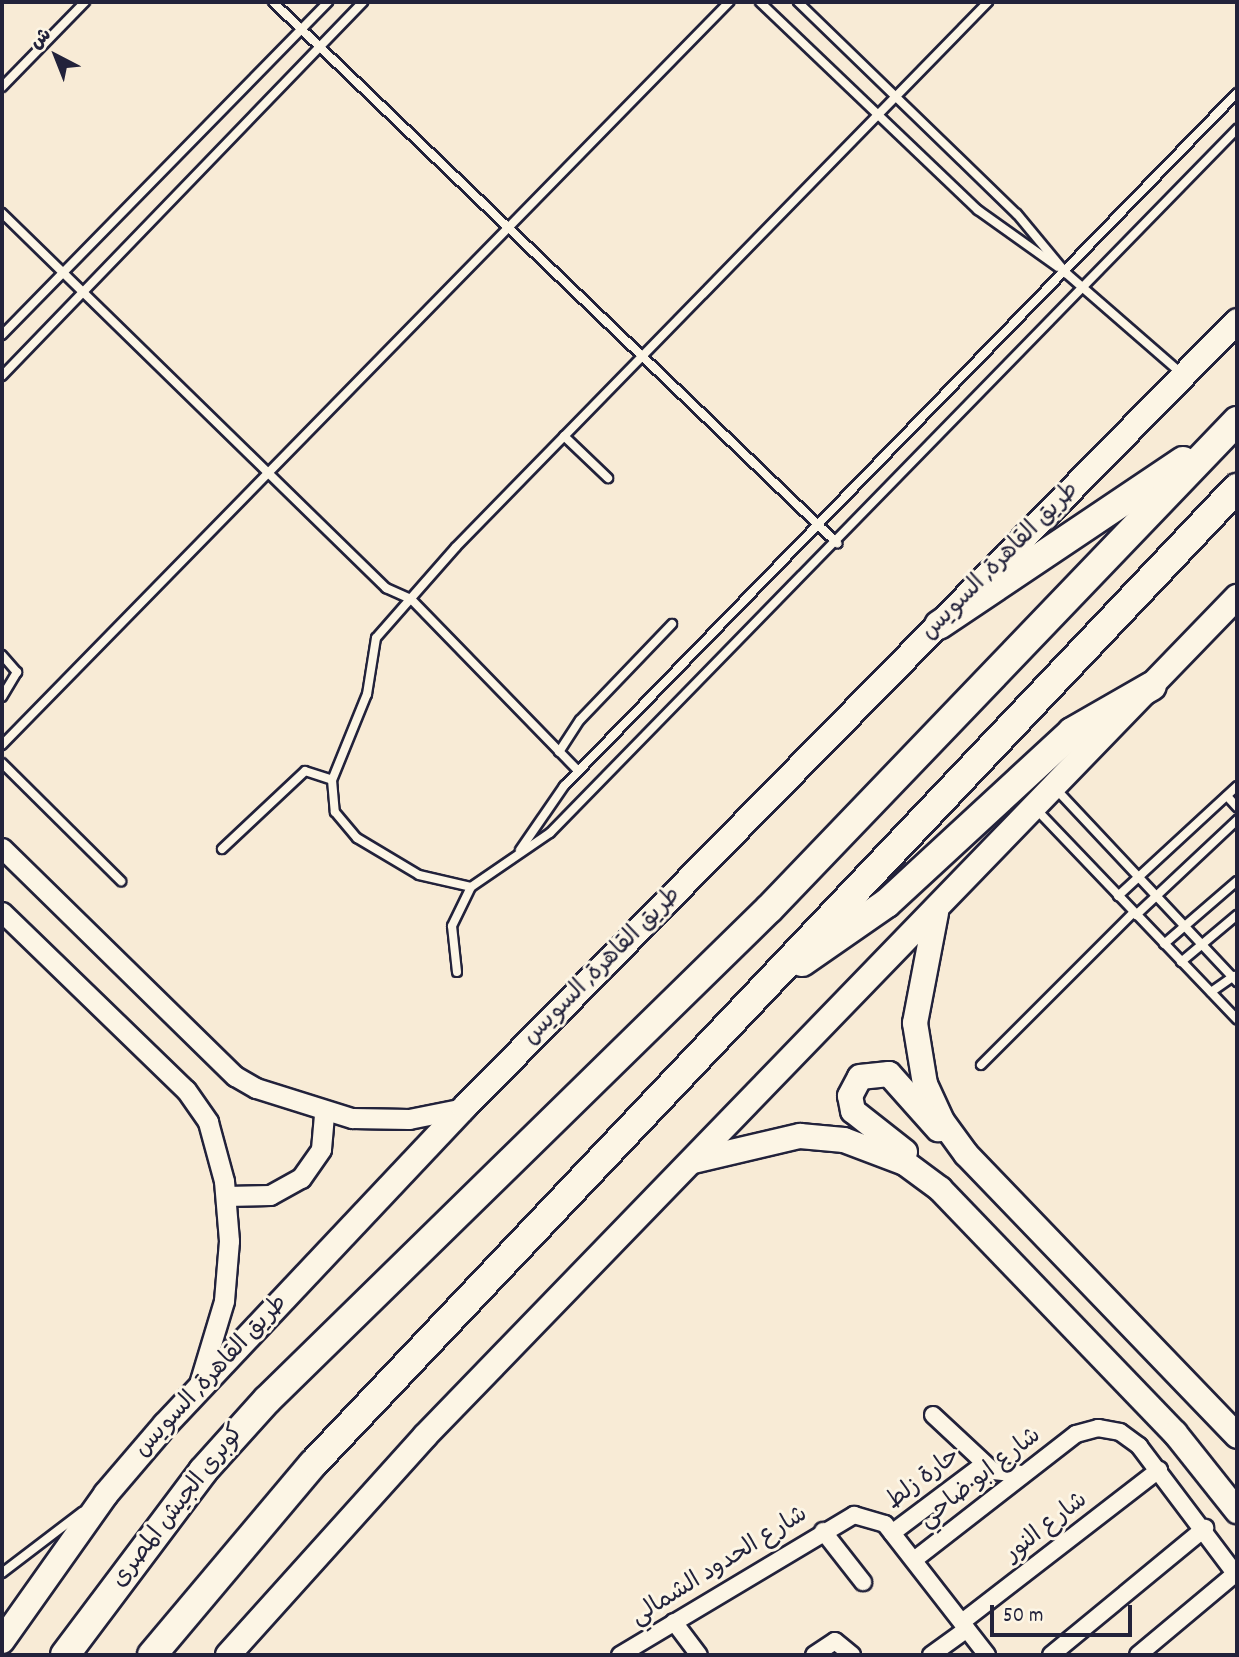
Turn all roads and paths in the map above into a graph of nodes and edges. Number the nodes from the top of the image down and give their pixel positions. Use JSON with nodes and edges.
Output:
{"nodes":[{"id":1,"x":85,"y":2,"type":"edge"},
{"id":2,"x":273,"y":2,"type":"edge"},
{"id":3,"x":328,"y":2,"type":"edge"},
{"id":4,"x":363,"y":2,"type":"edge"},
{"id":5,"x":729,"y":2,"type":"edge"},
{"id":6,"x":760,"y":2,"type":"edge"},
{"id":7,"x":798,"y":2,"type":"edge"},
{"id":8,"x":988,"y":2,"type":"edge"},
{"id":9,"x":301,"y":29,"type":"junction"},
{"id":10,"x":320,"y":47,"type":"junction"},
{"id":11,"x":2,"y":87,"type":"edge"},
{"id":12,"x":1237,"y":93,"type":"edge"},
{"id":13,"x":896,"y":95,"type":"junction"},
{"id":14,"x":876,"y":115,"type":"junction"},
{"id":15,"x":1237,"y":129,"type":"edge"},
{"id":16,"x":2,"y":213,"type":"edge"},
{"id":17,"x":508,"y":228,"type":"junction"},
{"id":18,"x":63,"y":273,"type":"junction"},
{"id":19,"x":1066,"y":273,"type":"junction"},
{"id":20,"x":1085,"y":288,"type":"junction"},
{"id":21,"x":83,"y":292,"type":"junction"},
{"id":22,"x":1237,"y":321,"type":"edge"},
{"id":23,"x":2,"y":335,"type":"edge"},
{"id":24,"x":642,"y":356,"type":"junction"},
{"id":25,"x":2,"y":376,"type":"edge"},
{"id":26,"x":1184,"y":376,"type":"junction"},
{"id":27,"x":1233,"y":426,"type":"edge"},
{"id":28,"x":564,"y":436,"type":"junction"},
{"id":29,"x":267,"y":473,"type":"junction"},
{"id":30,"x":608,"y":478,"type":"dead end"},
{"id":31,"x":1237,"y":488,"type":"edge"},
{"id":32,"x":817,"y":525,"type":"junction"},
{"id":33,"x":837,"y":543,"type":"junction"},
{"id":34,"x":1237,"y":597,"type":"edge"},
{"id":35,"x":411,"y":599,"type":"junction"},
{"id":36,"x":672,"y":624,"type":"dead end"},
{"id":37,"x":939,"y":625,"type":"junction"},
{"id":38,"x":2,"y":655,"type":"edge"},
{"id":39,"x":1152,"y":686,"type":"junction"},
{"id":40,"x":2,"y":697,"type":"edge"},
{"id":41,"x":3,"y":741,"type":"edge"},
{"id":42,"x":559,"y":752,"type":"junction"},
{"id":43,"x":2,"y":763,"type":"edge"},
{"id":44,"x":578,"y":771,"type":"junction"},
{"id":45,"x":332,"y":780,"type":"junction"},
{"id":46,"x":1237,"y":786,"type":"edge"},
{"id":47,"x":1055,"y":789,"type":"junction"},
{"id":48,"x":1227,"y":796,"type":"junction"},
{"id":49,"x":1237,"y":807,"type":"edge"},
{"id":50,"x":1036,"y":808,"type":"junction"},
{"id":51,"x":1237,"y":820,"type":"edge"},
{"id":52,"x":2,"y":848,"type":"edge"},
{"id":53,"x":222,"y":849,"type":"dead end"},
{"id":54,"x":516,"y":855,"type":"junction"},
{"id":55,"x":1140,"y":876,"type":"junction"},
{"id":56,"x":121,"y":881,"type":"dead end"},
{"id":57,"x":1237,"y":881,"type":"edge"},
{"id":58,"x":471,"y":887,"type":"junction"},
{"id":59,"x":1158,"y":895,"type":"junction"},
{"id":60,"x":1118,"y":896,"type":"junction"},
{"id":61,"x":2,"y":912,"type":"edge"},
{"id":62,"x":937,"y":912,"type":"junction"},
{"id":63,"x":1135,"y":914,"type":"junction"},
{"id":64,"x":1237,"y":915,"type":"edge"},
{"id":65,"x":1186,"y":925,"type":"junction"},
{"id":66,"x":1164,"y":944,"type":"junction"},
{"id":67,"x":1203,"y":945,"type":"junction"},
{"id":68,"x":1181,"y":962,"type":"junction"},
{"id":69,"x":457,"y":972,"type":"dead end"},
{"id":70,"x":778,"y":974,"type":"junction"},
{"id":71,"x":1235,"y":978,"type":"edge"},
{"id":72,"x":1211,"y":992,"type":"junction"},
{"id":73,"x":1237,"y":1018,"type":"edge"},
{"id":74,"x":981,"y":1065,"type":"dead end"},
{"id":75,"x":464,"y":1108,"type":"junction"},
{"id":76,"x":324,"y":1114,"type":"junction"},
{"id":77,"x":953,"y":1138,"type":"junction"},
{"id":78,"x":689,"y":1163,"type":"junction"},
{"id":79,"x":924,"y":1175,"type":"junction"},
{"id":80,"x":226,"y":1196,"type":"junction"},
{"id":81,"x":196,"y":1393,"type":"junction"},
{"id":82,"x":933,"y":1415,"type":"dead end"},
{"id":83,"x":1237,"y":1436,"type":"edge"},
{"id":84,"x":984,"y":1464,"type":"junction"},
{"id":85,"x":1159,"y":1470,"type":"junction"},
{"id":86,"x":1025,"y":1473,"type":"junction"},
{"id":87,"x":106,"y":1494,"type":"junction"},
{"id":88,"x":1237,"y":1511,"type":"edge"},
{"id":89,"x":1205,"y":1528,"type":"junction"},
{"id":90,"x":823,"y":1531,"type":"junction"},
{"id":91,"x":892,"y":1533,"type":"junction"},
{"id":92,"x":914,"y":1560,"type":"junction"},
{"id":93,"x":2,"y":1573,"type":"edge"},
{"id":94,"x":1236,"y":1575,"type":"edge"},
{"id":95,"x":863,"y":1582,"type":"dead end"},
{"id":96,"x":674,"y":1622,"type":"junction"},
{"id":97,"x":964,"y":1626,"type":"junction"},
{"id":98,"x":2,"y":1641,"type":"edge"},
{"id":99,"x":65,"y":1655,"type":"edge"},
{"id":100,"x":152,"y":1655,"type":"edge"},
{"id":101,"x":228,"y":1655,"type":"edge"},
{"id":102,"x":620,"y":1655,"type":"edge"},
{"id":103,"x":699,"y":1655,"type":"edge"},
{"id":104,"x":814,"y":1655,"type":"edge"},
{"id":105,"x":852,"y":1655,"type":"edge"},
{"id":106,"x":931,"y":1655,"type":"edge"},
{"id":107,"x":987,"y":1655,"type":"edge"},
{"id":108,"x":1051,"y":1655,"type":"edge"},
{"id":109,"x":1138,"y":1655,"type":"edge"}],
"edges":[{"from":1,"to":11,"type":"lane"},
{"from":2,"to":9,"type":"lane"},
{"from":3,"to":9,"type":"lane"},
{"from":4,"to":10,"type":"lane"},
{"from":5,"to":17,"type":"lane"},
{"from":6,"to":14,"type":"lane"},
{"from":7,"to":13,"type":"lane"},
{"from":8,"to":13,"type":"lane"},
{"from":9,"to":10,"type":"lane"},
{"from":9,"to":18,"type":"lane"},
{"from":10,"to":17,"type":"lane"},
{"from":10,"to":21,"type":"lane"},
{"from":12,"to":19,"type":"lane"},
{"from":13,"to":14,"type":"lane"},
{"from":13,"to":19,"type":"lane"},
{"from":14,"to":19,"type":"lane"},
{"from":14,"to":24,"type":"lane"},
{"from":15,"to":20,"type":"lane"},
{"from":16,"to":18,"type":"lane"},
{"from":17,"to":24,"type":"lane"},
{"from":17,"to":29,"type":"lane"},
{"from":18,"to":21,"type":"lane"},
{"from":18,"to":23,"type":"lane"},
{"from":19,"to":20,"type":"lane"},
{"from":19,"to":32,"type":"lane"},
{"from":20,"to":26,"type":"lane"},
{"from":20,"to":33,"type":"lane"},
{"from":21,"to":25,"type":"lane"},
{"from":21,"to":29,"type":"lane"},
{"from":22,"to":26,"type":"main road","name":"طريق القاهرة, السويس"},
{"from":24,"to":28,"type":"lane"},
{"from":24,"to":32,"type":"lane"},
{"from":26,"to":37,"type":"main road","name":"طريق القاهرة, السويس"},
{"from":27,"to":37,"type":"highway"},
{"from":27,"to":99,"type":"highway","name":"كوبرى الجيش المصرى"},
{"from":28,"to":30,"type":"lane"},
{"from":28,"to":35,"type":"lane"},
{"from":29,"to":35,"type":"lane"},
{"from":29,"to":41,"type":"lane"},
{"from":31,"to":70,"type":"highway"},
{"from":32,"to":33,"type":"lane"},
{"from":32,"to":44,"type":"lane"},
{"from":33,"to":54,"type":"lane"},
{"from":34,"to":39,"type":"main road"},
{"from":35,"to":42,"type":"lane"},
{"from":35,"to":45,"type":"lane"},
{"from":36,"to":42,"type":"lane"},
{"from":37,"to":75,"type":"main road","name":"طريق القاهرة, السويس"},
{"from":38,"to":40,"type":"lane"},
{"from":39,"to":47,"type":"main road"},
{"from":39,"to":70,"type":"highway"},
{"from":42,"to":44,"type":"lane"},
{"from":43,"to":56,"type":"lane"},
{"from":44,"to":54,"type":"lane"},
{"from":45,"to":53,"type":"lane"},
{"from":45,"to":58,"type":"lane"},
{"from":46,"to":48,"type":"lane"},
{"from":47,"to":50,"type":"main road"},
{"from":47,"to":55,"type":"lane"},
{"from":48,"to":49,"type":"lane"},
{"from":48,"to":55,"type":"lane"},
{"from":50,"to":60,"type":"lane"},
{"from":50,"to":62,"type":"main road"},
{"from":51,"to":59,"type":"lane"},
{"from":52,"to":76,"type":"street"},
{"from":54,"to":58,"type":"lane"},
{"from":55,"to":59,"type":"lane"},
{"from":55,"to":60,"type":"lane"},
{"from":57,"to":65,"type":"lane"},
{"from":58,"to":69,"type":"lane"},
{"from":59,"to":63,"type":"lane"},
{"from":59,"to":65,"type":"lane"},
{"from":60,"to":63,"type":"lane"},
{"from":61,"to":80,"type":"street"},
{"from":62,"to":77,"type":"main road"},
{"from":62,"to":78,"type":"main road"},
{"from":63,"to":66,"type":"lane"},
{"from":63,"to":74,"type":"lane"},
{"from":64,"to":67,"type":"lane"},
{"from":65,"to":66,"type":"lane"},
{"from":65,"to":67,"type":"lane"},
{"from":66,"to":68,"type":"lane"},
{"from":67,"to":68,"type":"lane"},
{"from":67,"to":71,"type":"lane"},
{"from":68,"to":72,"type":"lane"},
{"from":70,"to":100,"type":"highway"},
{"from":71,"to":72,"type":"lane"},
{"from":72,"to":73,"type":"lane"},
{"from":75,"to":76,"type":"street"},
{"from":75,"to":81,"type":"main road","name":"طريق القاهرة, السويس"},
{"from":76,"to":80,"type":"street"},
{"from":77,"to":79,"type":"main road"},
{"from":77,"to":83,"type":"main road"},
{"from":78,"to":79,"type":"main road"},
{"from":78,"to":101,"type":"main road"},
{"from":79,"to":88,"type":"main road"},
{"from":80,"to":81,"type":"street"},
{"from":81,"to":87,"type":"main road","name":"طريق القاهرة, السويس"},
{"from":82,"to":84,"type":"street"},
{"from":84,"to":86,"type":"street"},
{"from":84,"to":91,"type":"street","name":"حارة زلط"},
{"from":85,"to":86,"type":"street","name":"شارع ابو ضاحي"},
{"from":85,"to":89,"type":"street"},
{"from":85,"to":97,"type":"street","name":"شارع النور"},
{"from":86,"to":92,"type":"street","name":"شارع ابو ضاحي"},
{"from":87,"to":93,"type":"lane"},
{"from":87,"to":98,"type":"main road","name":"طريق القاهرة, السويس"},
{"from":89,"to":94,"type":"street"},
{"from":89,"to":108,"type":"street"},
{"from":90,"to":91,"type":"street","name":"شارع الحدود الشمالي"},
{"from":90,"to":95,"type":"street"},
{"from":90,"to":96,"type":"street","name":"شارع الحدود الشمالي"},
{"from":91,"to":92,"type":"street"},
{"from":92,"to":97,"type":"street"},
{"from":94,"to":109,"type":"street"},
{"from":96,"to":102,"type":"street","name":"شارع الحدود الشمالي"},
{"from":96,"to":103,"type":"street"},
{"from":97,"to":106,"type":"street","name":"شارع النور"},
{"from":97,"to":107,"type":"street"},
{"from":104,"to":105,"type":"street"}]}
